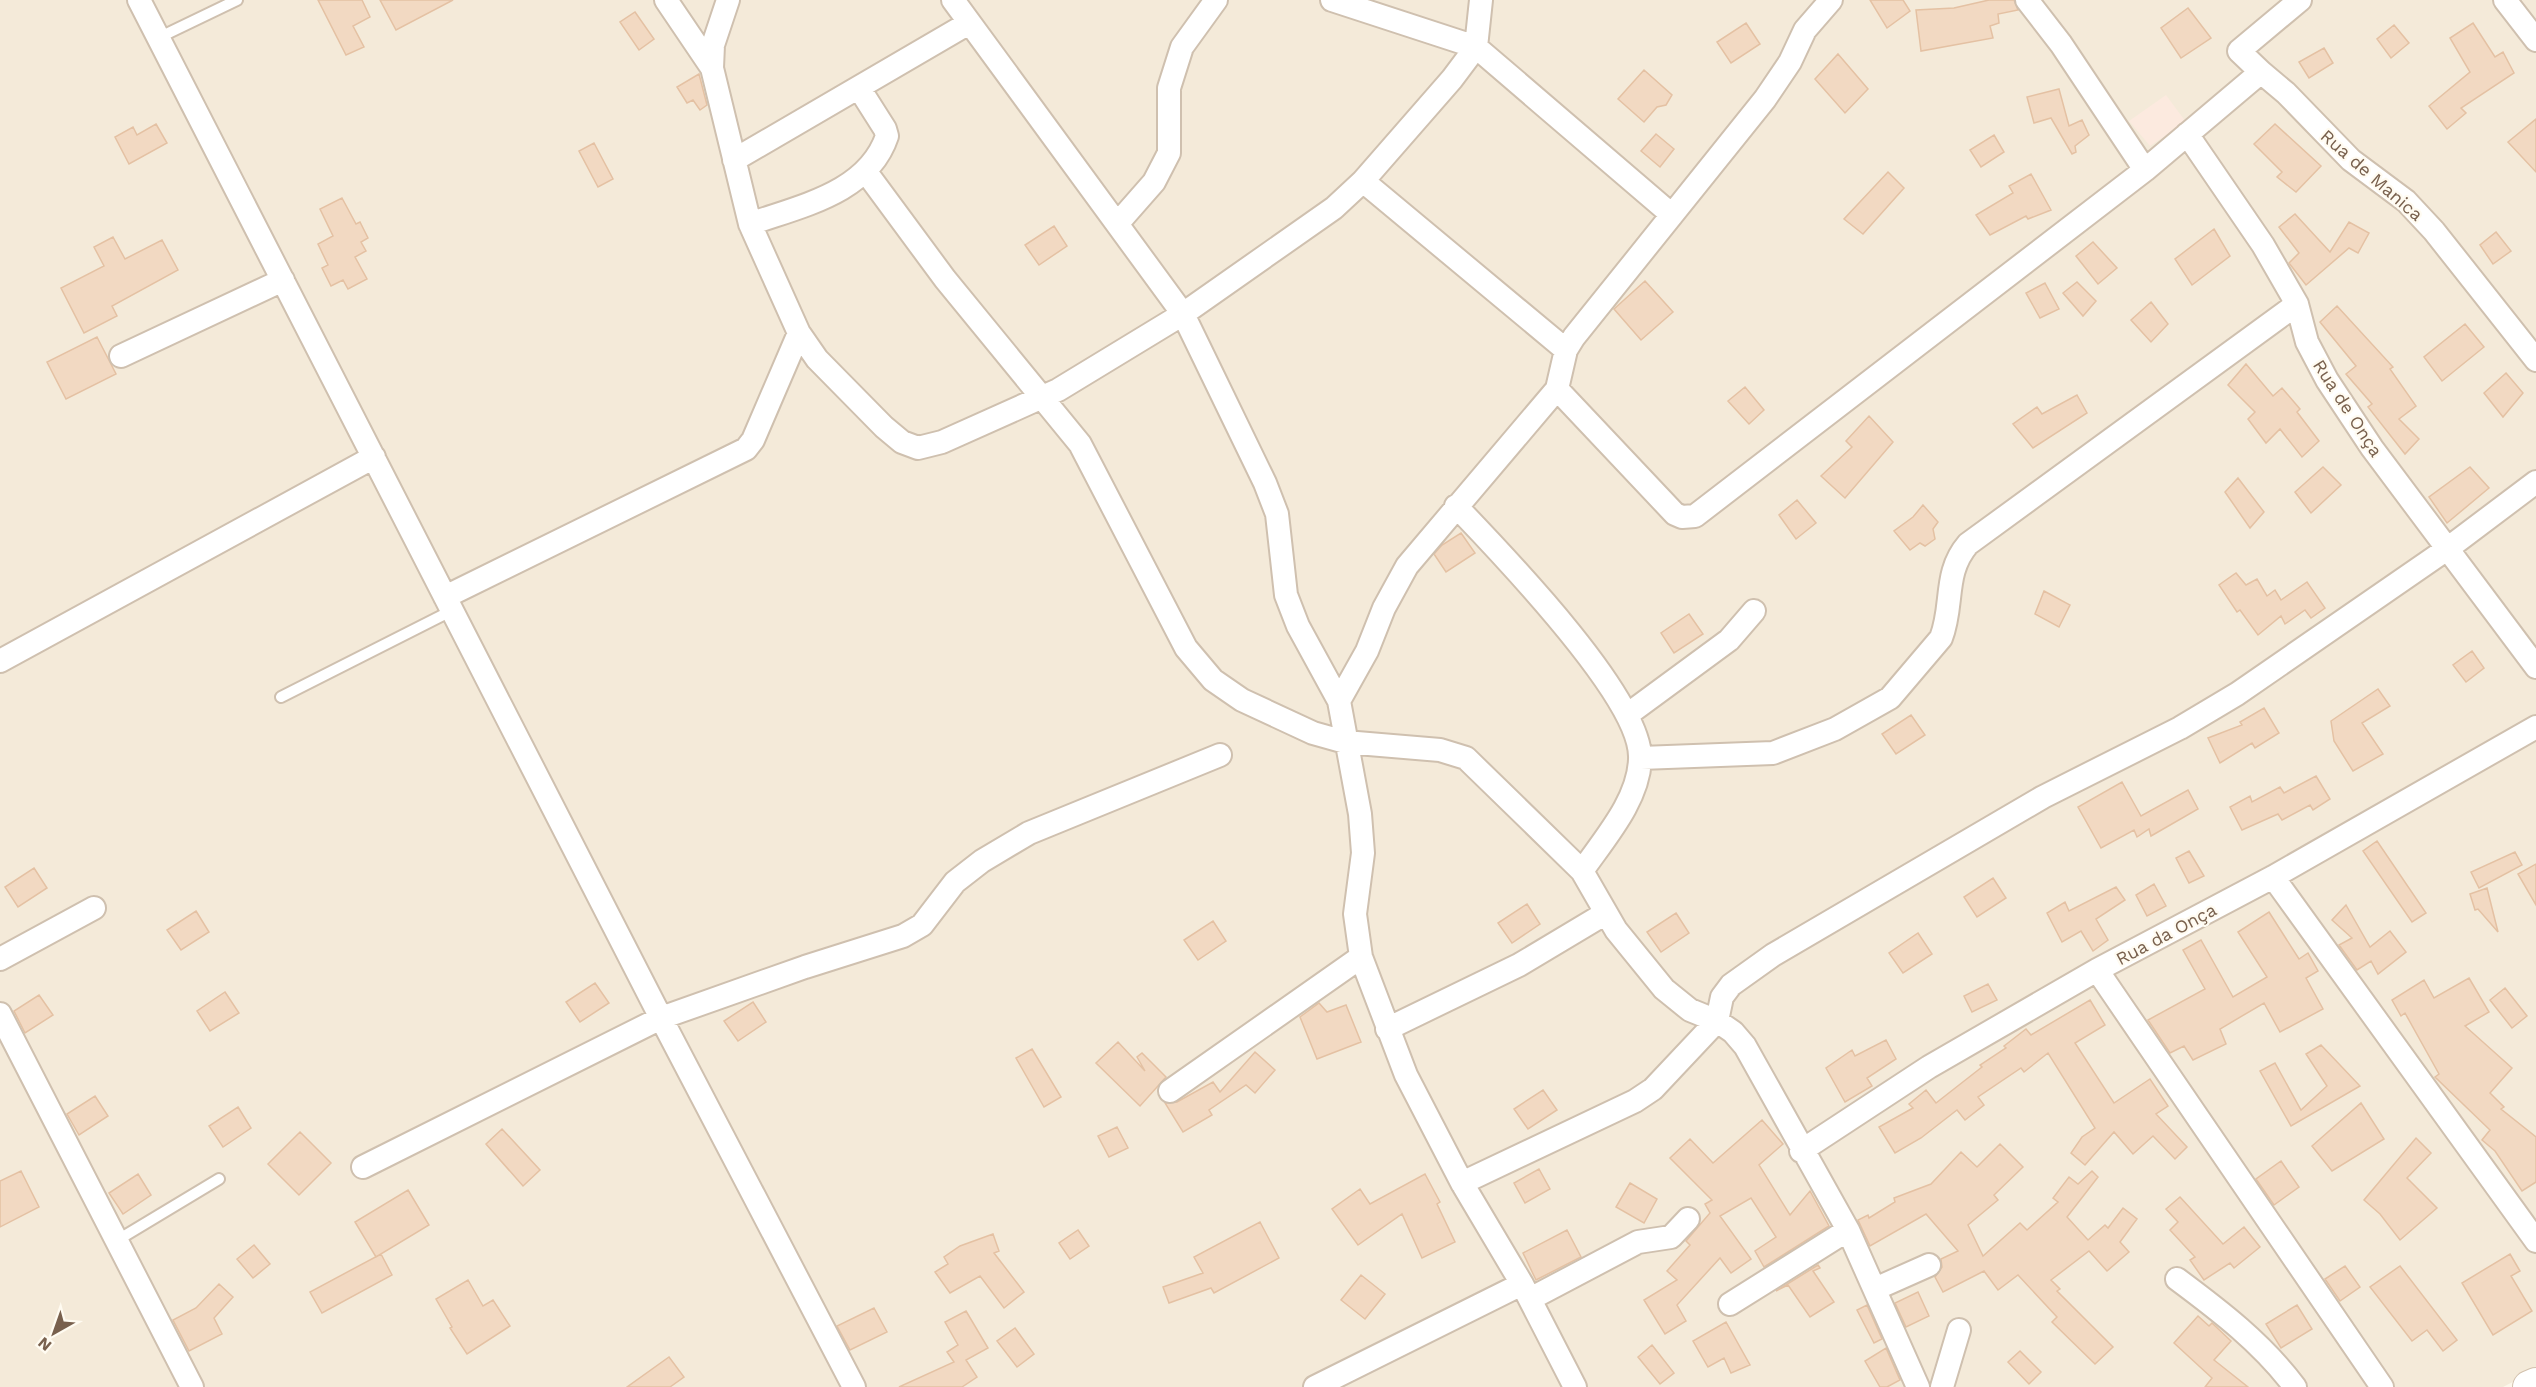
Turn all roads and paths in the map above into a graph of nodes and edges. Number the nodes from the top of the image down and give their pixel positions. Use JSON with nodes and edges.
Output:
{"nodes":[{"id":1,"x":139,"y":0,"type":"edge"},
{"id":2,"x":237,"y":0,"type":"edge"},
{"id":3,"x":666,"y":0,"type":"edge"},
{"id":4,"x":728,"y":0,"type":"edge"},
{"id":5,"x":953,"y":0,"type":"edge"},
{"id":6,"x":1216,"y":0,"type":"edge"},
{"id":7,"x":1332,"y":0,"type":"edge"},
{"id":8,"x":1481,"y":0,"type":"edge"},
{"id":9,"x":1831,"y":0,"type":"edge"},
{"id":10,"x":2027,"y":0,"type":"edge"},
{"id":11,"x":2300,"y":0,"type":"edge"},
{"id":12,"x":2505,"y":0,"type":"edge"},
{"id":13,"x":2276,"y":8,"type":"edge"},
{"id":14,"x":969,"y":23,"type":"junction"},
{"id":15,"x":158,"y":38,"type":"junction"},
{"id":16,"x":2536,"y":40,"type":"edge"},
{"id":17,"x":1476,"y":47,"type":"junction"},
{"id":18,"x":712,"y":68,"type":"junction"},
{"id":19,"x":2261,"y":72,"type":"junction"},
{"id":20,"x":859,"y":87,"type":"junction"},
{"id":21,"x":2187,"y":134,"type":"junction"},
{"id":22,"x":734,"y":160,"type":"junction"},
{"id":23,"x":2145,"y":170,"type":"junction"},
{"id":24,"x":866,"y":172,"type":"junction"},
{"id":25,"x":1363,"y":181,"type":"junction"},
{"id":26,"x":1672,"y":215,"type":"junction"},
{"id":27,"x":1118,"y":223,"type":"junction"},
{"id":28,"x":750,"y":224,"type":"junction"},
{"id":29,"x":283,"y":280,"type":"junction"},
{"id":30,"x":2296,"y":304,"type":"junction"},
{"id":31,"x":1182,"y":314,"type":"junction"},
{"id":32,"x":799,"y":333,"type":"junction"},
{"id":33,"x":1566,"y":350,"type":"junction"},
{"id":34,"x":121,"y":356,"type":"dead end"},
{"id":35,"x":2536,"y":360,"type":"edge"},
{"id":36,"x":1557,"y":389,"type":"junction"},
{"id":37,"x":1042,"y":397,"type":"junction"},
{"id":38,"x":374,"y":457,"type":"junction"},
{"id":39,"x":2536,"y":482,"type":"edge"},
{"id":40,"x":1456,"y":506,"type":"junction"},
{"id":41,"x":2447,"y":549,"type":"junction"},
{"id":42,"x":449,"y":603,"type":"junction"},
{"id":43,"x":1754,"y":611,"type":"dead end"},
{"id":44,"x":0,"y":661,"type":"edge"},
{"id":45,"x":2536,"y":667,"type":"edge"},
{"id":46,"x":281,"y":697,"type":"dead end"},
{"id":47,"x":1339,"y":701,"type":"junction"},
{"id":48,"x":1626,"y":715,"type":"junction"},
{"id":49,"x":2536,"y":728,"type":"edge"},
{"id":50,"x":1345,"y":742,"type":"junction"},
{"id":51,"x":1220,"y":756,"type":"dead end"},
{"id":52,"x":1641,"y":758,"type":"junction"},
{"id":53,"x":1582,"y":871,"type":"junction"},
{"id":54,"x":2273,"y":877,"type":"junction"},
{"id":55,"x":94,"y":908,"type":"dead end"},
{"id":56,"x":1606,"y":913,"type":"junction"},
{"id":57,"x":1361,"y":957,"type":"junction"},
{"id":58,"x":0,"y":959,"type":"edge"},
{"id":59,"x":2097,"y":970,"type":"junction"},
{"id":60,"x":0,"y":1014,"type":"edge"},
{"id":61,"x":661,"y":1018,"type":"junction"},
{"id":62,"x":1718,"y":1021,"type":"junction"},
{"id":63,"x":1387,"y":1029,"type":"junction"},
{"id":64,"x":1170,"y":1091,"type":"dead end"},
{"id":65,"x":1801,"y":1151,"type":"junction"},
{"id":66,"x":363,"y":1167,"type":"dead end"},
{"id":67,"x":219,"y":1179,"type":"dead end"},
{"id":68,"x":1462,"y":1182,"type":"junction"},
{"id":69,"x":2527,"y":1211,"type":"edge"},
{"id":70,"x":1688,"y":1219,"type":"dead end"},
{"id":71,"x":1848,"y":1230,"type":"junction"},
{"id":72,"x":2536,"y":1241,"type":"edge"},
{"id":73,"x":116,"y":1242,"type":"junction"},
{"id":74,"x":1929,"y":1265,"type":"dead end"},
{"id":75,"x":2177,"y":1279,"type":"dead end"},
{"id":76,"x":1875,"y":1289,"type":"junction"},
{"id":77,"x":1526,"y":1292,"type":"junction"},
{"id":78,"x":1730,"y":1304,"type":"dead end"},
{"id":79,"x":1959,"y":1330,"type":"dead end"},
{"id":80,"x":2536,"y":1384,"type":"edge"},
{"id":81,"x":192,"y":1387,"type":"edge"},
{"id":82,"x":854,"y":1387,"type":"edge"},
{"id":83,"x":1315,"y":1387,"type":"edge"},
{"id":84,"x":1575,"y":1387,"type":"edge"},
{"id":85,"x":1918,"y":1387,"type":"edge"},
{"id":86,"x":1942,"y":1387,"type":"edge"},
{"id":87,"x":2295,"y":1387,"type":"edge"},
{"id":88,"x":2382,"y":1387,"type":"edge"},
{"id":89,"x":2529,"y":1387,"type":"edge"}],
"edges":[{"from":1,"to":15,"type":"street"},
{"from":2,"to":15,"type":"lane"},
{"from":3,"to":18,"type":"street"},
{"from":4,"to":18,"type":"street"},
{"from":5,"to":14,"type":"street"},
{"from":6,"to":27,"type":"street"},
{"from":7,"to":17,"type":"street"},
{"from":8,"to":17,"type":"street"},
{"from":9,"to":26,"type":"street"},
{"from":10,"to":23,"type":"street"},
{"from":11,"to":13,"type":"street"},
{"from":12,"to":16,"type":"street"},
{"from":13,"to":19,"type":"street","name":"Rua de Manica"},
{"from":14,"to":20,"type":"street"},
{"from":14,"to":27,"type":"street"},
{"from":15,"to":29,"type":"street"},
{"from":17,"to":25,"type":"street"},
{"from":17,"to":26,"type":"street"},
{"from":18,"to":22,"type":"street"},
{"from":19,"to":21,"type":"street"},
{"from":19,"to":35,"type":"street","name":"Rua de Manica"},
{"from":20,"to":22,"type":"street"},
{"from":20,"to":24,"type":"street"},
{"from":21,"to":23,"type":"street"},
{"from":21,"to":30,"type":"street","name":"Rua de Onça"},
{"from":22,"to":28,"type":"street"},
{"from":23,"to":36,"type":"street"},
{"from":24,"to":28,"type":"street"},
{"from":24,"to":37,"type":"street"},
{"from":25,"to":31,"type":"street"},
{"from":25,"to":33,"type":"street"},
{"from":26,"to":33,"type":"street"},
{"from":27,"to":31,"type":"street"},
{"from":28,"to":32,"type":"street"},
{"from":29,"to":34,"type":"street"},
{"from":29,"to":38,"type":"street"},
{"from":30,"to":41,"type":"street","name":"Rua de Onça"},
{"from":30,"to":52,"type":"street"},
{"from":31,"to":37,"type":"street"},
{"from":31,"to":47,"type":"street"},
{"from":32,"to":37,"type":"street"},
{"from":32,"to":42,"type":"street"},
{"from":33,"to":36,"type":"street"},
{"from":36,"to":40,"type":"street"},
{"from":37,"to":50,"type":"street"},
{"from":38,"to":42,"type":"street"},
{"from":38,"to":44,"type":"street"},
{"from":39,"to":41,"type":"street"},
{"from":40,"to":47,"type":"street"},
{"from":40,"to":48,"type":"street"},
{"from":41,"to":45,"type":"street","name":"Rua de Onça"},
{"from":41,"to":62,"type":"street"},
{"from":42,"to":46,"type":"lane"},
{"from":42,"to":61,"type":"street"},
{"from":43,"to":48,"type":"street"},
{"from":47,"to":50,"type":"street"},
{"from":48,"to":52,"type":"street"},
{"from":49,"to":54,"type":"street","name":"Rua da Onça"},
{"from":50,"to":53,"type":"street"},
{"from":50,"to":57,"type":"street"},
{"from":51,"to":61,"type":"street"},
{"from":52,"to":53,"type":"street"},
{"from":53,"to":56,"type":"street"},
{"from":54,"to":59,"type":"street","name":"Rua da Onça"},
{"from":54,"to":69,"type":"street"},
{"from":55,"to":58,"type":"street"},
{"from":56,"to":62,"type":"street"},
{"from":56,"to":63,"type":"street"},
{"from":57,"to":63,"type":"street"},
{"from":57,"to":64,"type":"street"},
{"from":59,"to":65,"type":"street","name":"Rua da Onça"},
{"from":59,"to":88,"type":"street"},
{"from":60,"to":73,"type":"street"},
{"from":61,"to":66,"type":"street"},
{"from":61,"to":82,"type":"street"},
{"from":62,"to":65,"type":"street"},
{"from":62,"to":68,"type":"street"},
{"from":63,"to":68,"type":"street"},
{"from":65,"to":71,"type":"street"},
{"from":67,"to":73,"type":"lane"},
{"from":68,"to":77,"type":"street"},
{"from":69,"to":72,"type":"street"},
{"from":70,"to":77,"type":"street"},
{"from":71,"to":76,"type":"street"},
{"from":71,"to":78,"type":"street"},
{"from":73,"to":81,"type":"street"},
{"from":74,"to":76,"type":"street"},
{"from":75,"to":87,"type":"street"},
{"from":76,"to":85,"type":"street"},
{"from":77,"to":83,"type":"street"},
{"from":77,"to":84,"type":"street"},
{"from":79,"to":86,"type":"street"},
{"from":80,"to":89,"type":"main road"}]}
